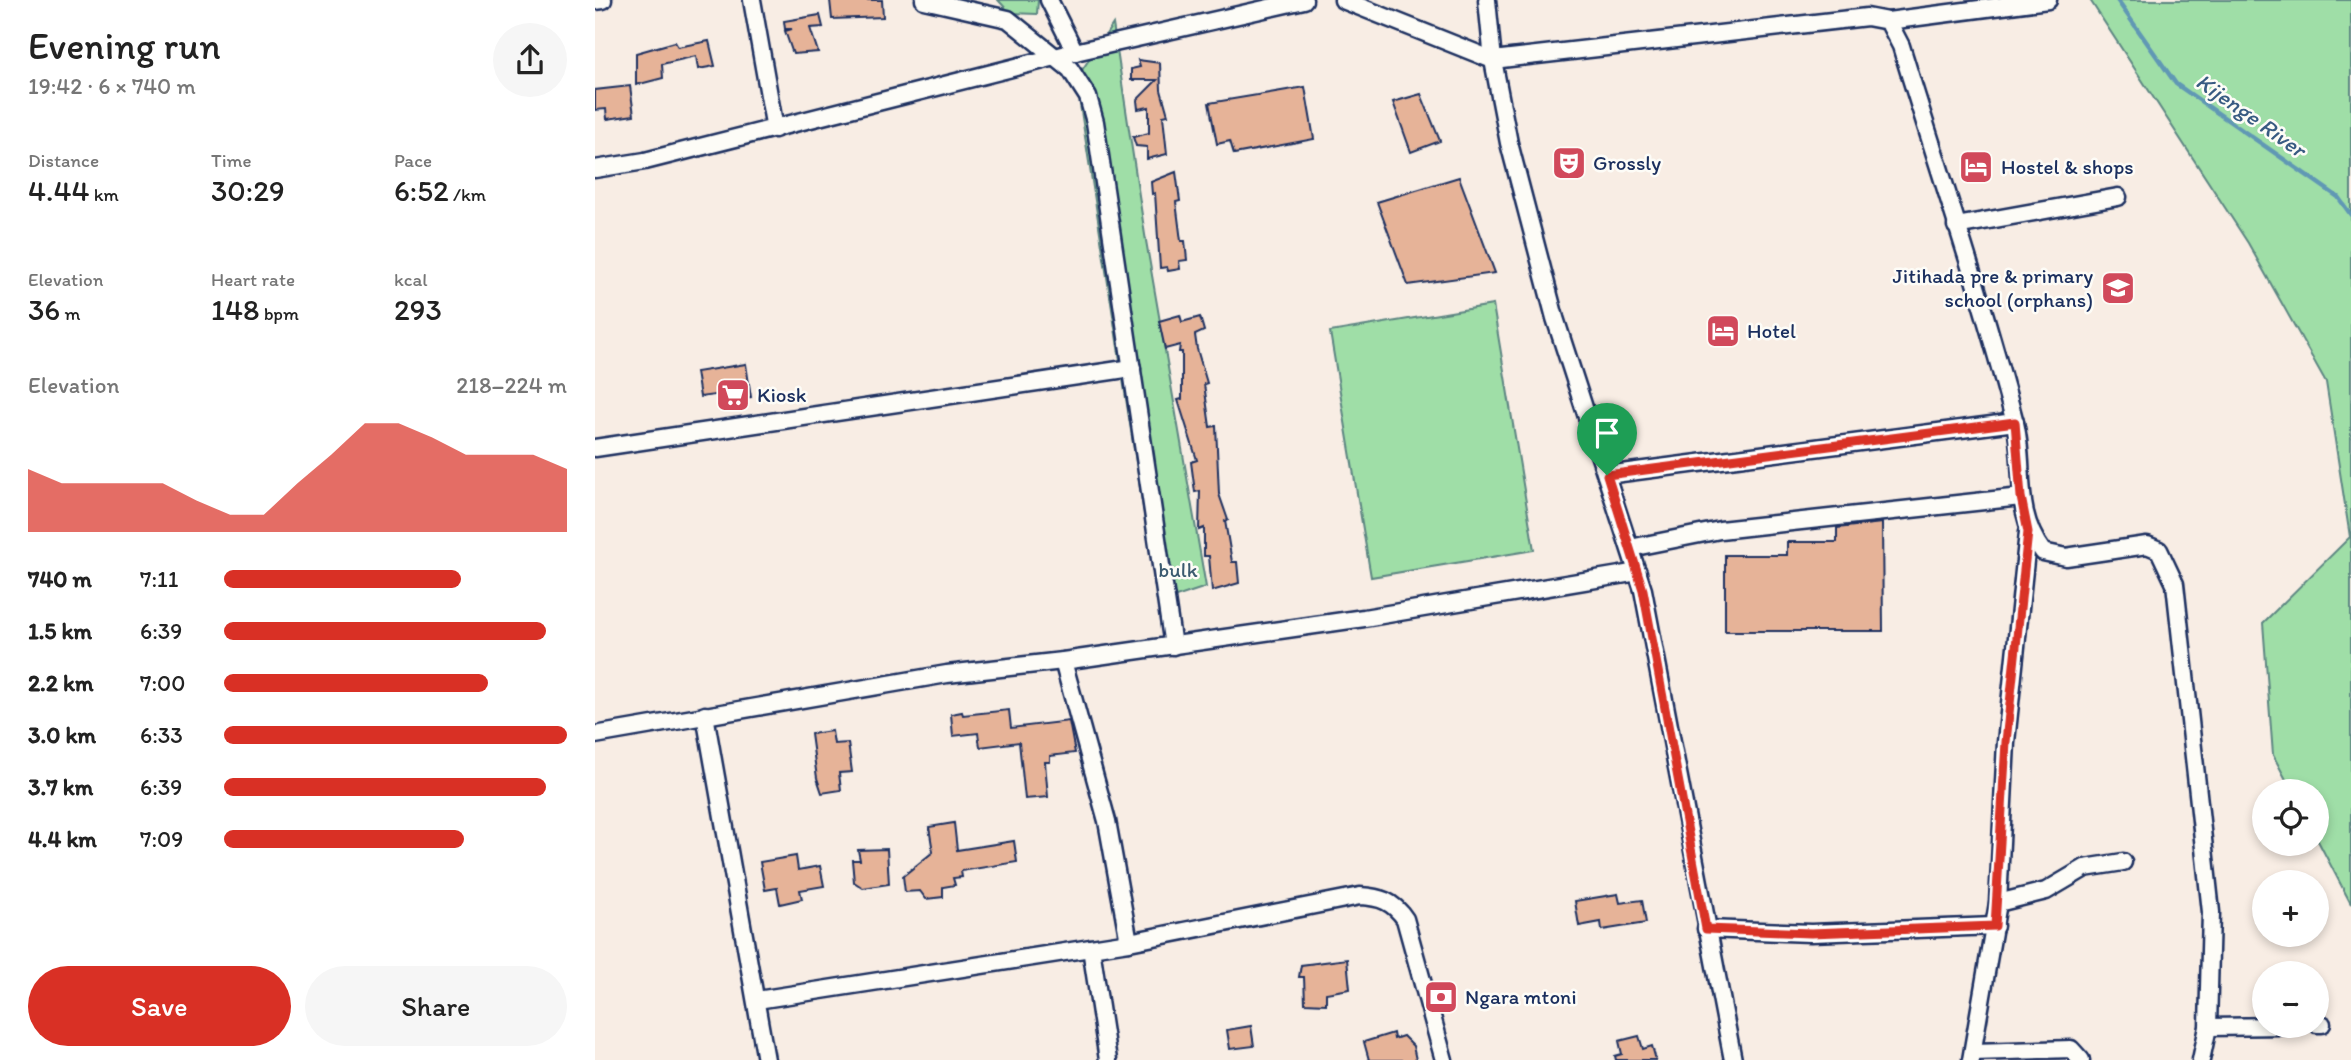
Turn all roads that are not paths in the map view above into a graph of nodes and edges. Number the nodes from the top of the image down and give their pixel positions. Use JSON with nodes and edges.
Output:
{"nodes":[{"id":1,"x":603,"y":0,"type":"edge"},
{"id":2,"x":752,"y":0,"type":"edge"},
{"id":3,"x":924,"y":0,"type":"edge"},
{"id":4,"x":1049,"y":0,"type":"edge"},
{"id":5,"x":1304,"y":0,"type":"edge"},
{"id":6,"x":1343,"y":0,"type":"edge"},
{"id":7,"x":1487,"y":0,"type":"edge"},
{"id":8,"x":2047,"y":0,"type":"edge"},
{"id":9,"x":595,"y":1,"type":"edge"},
{"id":10,"x":1888,"y":21,"type":"junction"},
{"id":11,"x":1075,"y":52,"type":"junction"},
{"id":12,"x":1054,"y":58,"type":"junction"},
{"id":13,"x":1493,"y":60,"type":"junction"},
{"id":14,"x":775,"y":129,"type":"junction"},
{"id":15,"x":595,"y":169,"type":"edge"},
{"id":16,"x":2118,"y":197,"type":"dead end"},
{"id":17,"x":1956,"y":226,"type":"junction"},
{"id":18,"x":1132,"y":368,"type":"junction"},
{"id":19,"x":2015,"y":422,"type":"junction"},
{"id":20,"x":595,"y":448,"type":"edge"},
{"id":21,"x":1607,"y":475,"type":"junction"},
{"id":22,"x":2021,"y":497,"type":"junction"},
{"id":23,"x":2028,"y":532,"type":"junction"},
{"id":24,"x":1630,"y":548,"type":"junction"},
{"id":25,"x":1638,"y":572,"type":"junction"},
{"id":26,"x":1173,"y":646,"type":"junction"},
{"id":27,"x":1063,"y":661,"type":"junction"},
{"id":28,"x":705,"y":715,"type":"junction"},
{"id":29,"x":595,"y":735,"type":"edge"},
{"id":30,"x":2123,"y":862,"type":"dead end"},
{"id":31,"x":1998,"y":903,"type":"junction"},
{"id":32,"x":1995,"y":926,"type":"junction"},
{"id":33,"x":1706,"y":929,"type":"junction"},
{"id":34,"x":1129,"y":942,"type":"junction"},
{"id":35,"x":1091,"y":948,"type":"junction"},
{"id":36,"x":757,"y":1000,"type":"junction"},
{"id":37,"x":2252,"y":1026,"type":"edge"},
{"id":38,"x":2208,"y":1027,"type":"junction"},
{"id":39,"x":1972,"y":1056,"type":"edge"},
{"id":40,"x":766,"y":1060,"type":"edge"},
{"id":41,"x":1108,"y":1060,"type":"edge"},
{"id":42,"x":1444,"y":1060,"type":"edge"},
{"id":43,"x":1733,"y":1060,"type":"edge"},
{"id":44,"x":2081,"y":1060,"type":"edge"},
{"id":45,"x":2201,"y":1060,"type":"edge"}],
"edges":[{"from":1,"to":9,"type":"street"},
{"from":2,"to":14,"type":"street"},
{"from":3,"to":12,"type":"street"},
{"from":4,"to":11,"type":"street"},
{"from":5,"to":11,"type":"street"},
{"from":6,"to":13,"type":"street"},
{"from":7,"to":13,"type":"street"},
{"from":8,"to":10,"type":"street"},
{"from":10,"to":13,"type":"street"},
{"from":10,"to":17,"type":"street"},
{"from":11,"to":12,"type":"street"},
{"from":12,"to":14,"type":"street"},
{"from":12,"to":18,"type":"street"},
{"from":13,"to":21,"type":"street"},
{"from":14,"to":15,"type":"street"},
{"from":16,"to":17,"type":"street"},
{"from":17,"to":19,"type":"street"},
{"from":18,"to":20,"type":"street"},
{"from":18,"to":26,"type":"street"},
{"from":19,"to":21,"type":"street"},
{"from":19,"to":22,"type":"street"},
{"from":21,"to":24,"type":"street"},
{"from":22,"to":23,"type":"street"},
{"from":22,"to":24,"type":"street"},
{"from":23,"to":31,"type":"street"},
{"from":23,"to":38,"type":"street"},
{"from":24,"to":25,"type":"street"},
{"from":25,"to":26,"type":"street"},
{"from":25,"to":33,"type":"street"},
{"from":26,"to":27,"type":"street"},
{"from":27,"to":28,"type":"street"},
{"from":27,"to":34,"type":"street"},
{"from":28,"to":29,"type":"street"},
{"from":28,"to":36,"type":"street"},
{"from":30,"to":31,"type":"street"},
{"from":31,"to":32,"type":"street"},
{"from":32,"to":33,"type":"street"},
{"from":32,"to":39,"type":"street"},
{"from":33,"to":43,"type":"street"},
{"from":34,"to":35,"type":"street"},
{"from":34,"to":42,"type":"street"},
{"from":35,"to":36,"type":"street"},
{"from":35,"to":41,"type":"street"},
{"from":36,"to":40,"type":"street"},
{"from":37,"to":38,"type":"street"},
{"from":38,"to":45,"type":"street"},
{"from":39,"to":44,"type":"street"}]}
